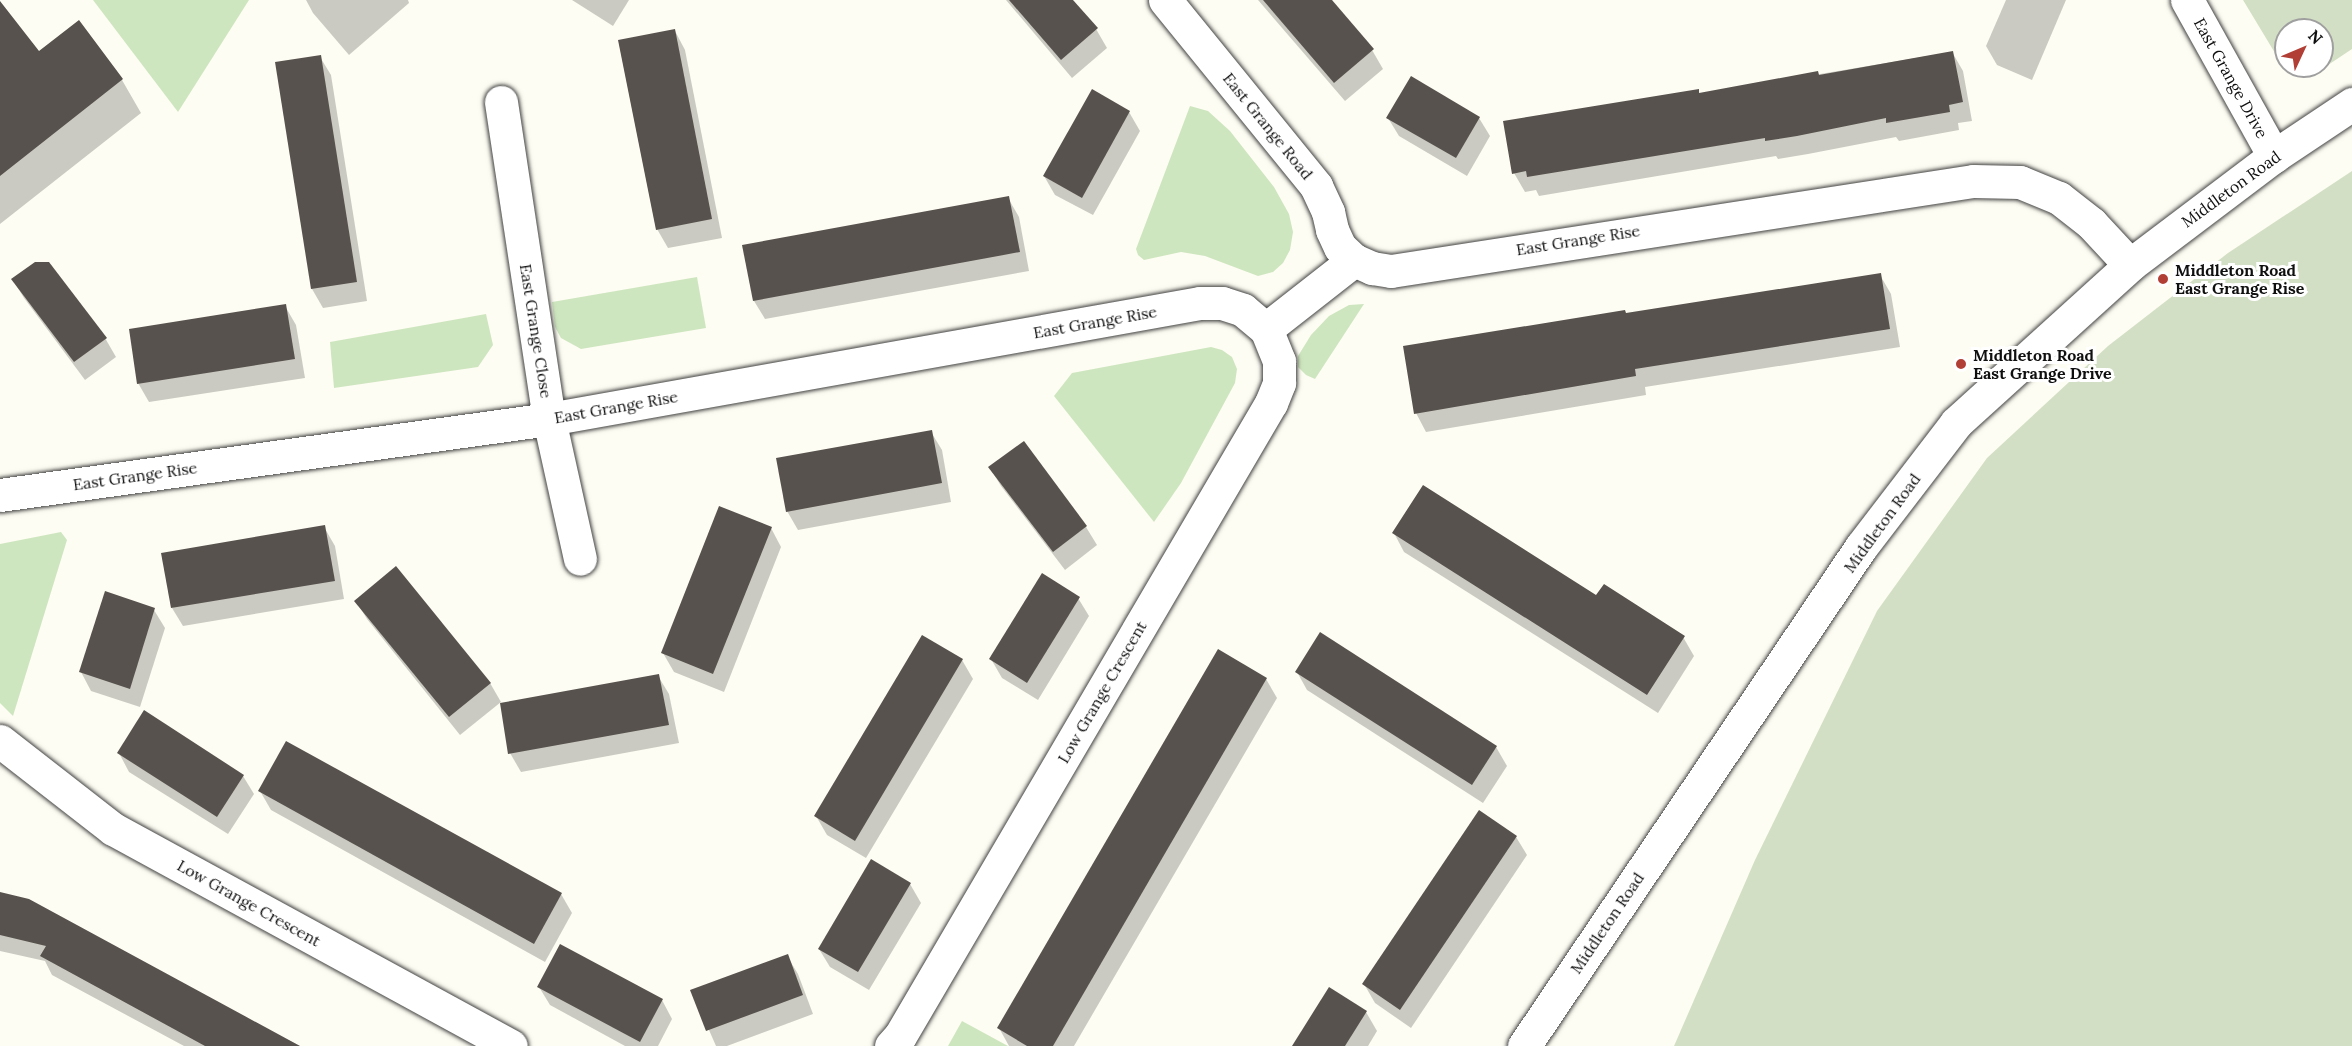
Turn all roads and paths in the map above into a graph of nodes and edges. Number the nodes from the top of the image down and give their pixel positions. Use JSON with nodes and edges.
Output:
{"nodes":[{"id":1,"x":1165,"y":0,"type":"edge"},
{"id":2,"x":2187,"y":0,"type":"edge"},
{"id":3,"x":501,"y":102,"type":"dead end"},
{"id":4,"x":2352,"y":105,"type":"edge"},
{"id":5,"x":2274,"y":156,"type":"junction"},
{"id":6,"x":1354,"y":260,"type":"junction"},
{"id":7,"x":2130,"y":265,"type":"junction"},
{"id":8,"x":1266,"y":329,"type":"junction"},
{"id":9,"x":549,"y":419,"type":"junction"},
{"id":10,"x":0,"y":495,"type":"edge"},
{"id":11,"x":580,"y":559,"type":"dead end"},
{"id":12,"x":0,"y":741,"type":"edge"},
{"id":13,"x":511,"y":1046,"type":"edge"},
{"id":14,"x":891,"y":1046,"type":"edge"},
{"id":15,"x":1524,"y":1046,"type":"edge"}],
"edges":[{"from":1,"to":6,"type":"street","name":"East Grange Road"},
{"from":2,"to":5,"type":"street","name":"East Grange Drive"},
{"from":3,"to":9,"type":"street","name":"East Grange Close"},
{"from":4,"to":5,"type":"street","name":"Middleton Road"},
{"from":5,"to":7,"type":"street","name":"Middleton Road"},
{"from":6,"to":7,"type":"street","name":"East Grange Rise"},
{"from":6,"to":8,"type":"street"},
{"from":7,"to":15,"type":"street","name":"Middleton Road"},
{"from":8,"to":9,"type":"street","name":"East Grange Rise"},
{"from":8,"to":14,"type":"street","name":"Low Grange Crescent"},
{"from":9,"to":10,"type":"street","name":"East Grange Rise"},
{"from":9,"to":11,"type":"street","name":"East Grange Close"},
{"from":12,"to":13,"type":"street","name":"Low Grange Crescent"}]}
